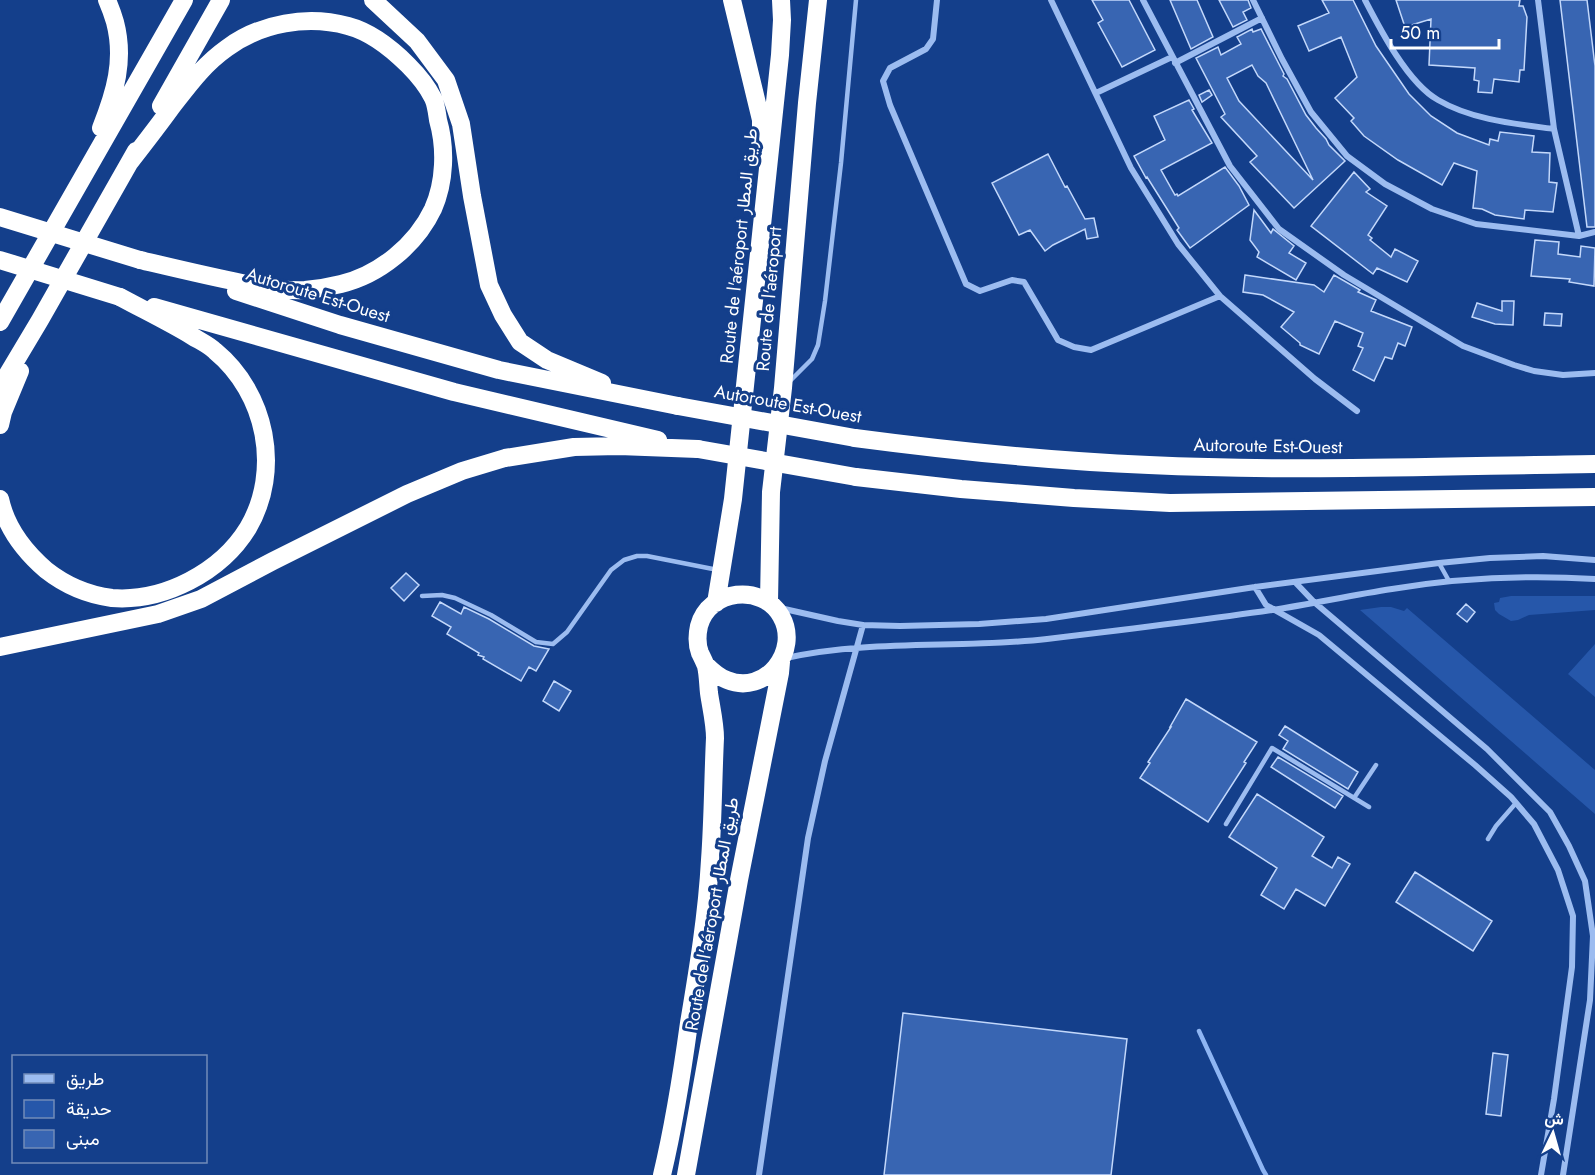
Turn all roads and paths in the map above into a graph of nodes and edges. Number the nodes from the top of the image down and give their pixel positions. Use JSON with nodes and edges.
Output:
{"nodes":[{"id":1,"x":107,"y":0,"type":"edge"},
{"id":2,"x":184,"y":0,"type":"edge"},
{"id":3,"x":221,"y":0,"type":"edge"},
{"id":4,"x":373,"y":0,"type":"edge"},
{"id":5,"x":732,"y":0,"type":"edge"},
{"id":6,"x":781,"y":0,"type":"edge"},
{"id":7,"x":810,"y":0,"type":"edge"},
{"id":8,"x":818,"y":0,"type":"edge"},
{"id":9,"x":856,"y":0,"type":"edge"},
{"id":10,"x":937,"y":0,"type":"edge"},
{"id":11,"x":1051,"y":0,"type":"edge"},
{"id":12,"x":1143,"y":0,"type":"edge"},
{"id":13,"x":1253,"y":0,"type":"edge"},
{"id":14,"x":1365,"y":0,"type":"edge"},
{"id":15,"x":1538,"y":0,"type":"edge"},
{"id":16,"x":1262,"y":18,"type":"junction"},
{"id":17,"x":1174,"y":60,"type":"junction"},
{"id":18,"x":1096,"y":93,"type":"junction"},
{"id":19,"x":807,"y":103,"type":"junction"},
{"id":20,"x":1554,"y":129,"type":"junction"},
{"id":21,"x":130,"y":162,"type":"junction"},
{"id":22,"x":75,"y":194,"type":"junction"},
{"id":23,"x":764,"y":211,"type":"junction"},
{"id":24,"x":0,"y":217,"type":"edge"},
{"id":25,"x":1595,"y":232,"type":"edge"},
{"id":26,"x":1579,"y":236,"type":"junction"},
{"id":27,"x":140,"y":260,"type":"junction"},
{"id":28,"x":0,"y":261,"type":"edge"},
{"id":29,"x":1220,"y":296,"type":"junction"},
{"id":30,"x":120,"y":297,"type":"junction"},
{"id":31,"x":40,"y":320,"type":"junction"},
{"id":32,"x":0,"y":322,"type":"edge"},
{"id":33,"x":1595,"y":373,"type":"edge"},
{"id":34,"x":0,"y":387,"type":"edge"},
{"id":35,"x":783,"y":388,"type":"junction"},
{"id":36,"x":678,"y":406,"type":"junction"},
{"id":37,"x":1357,"y":411,"type":"dead end"},
{"id":38,"x":0,"y":425,"type":"edge"},
{"id":39,"x":698,"y":449,"type":"junction"},
{"id":40,"x":1595,"y":464,"type":"edge"},
{"id":41,"x":1595,"y":497,"type":"edge"},
{"id":42,"x":0,"y":499,"type":"edge"},
{"id":43,"x":1595,"y":560,"type":"edge"},
{"id":44,"x":1439,"y":563,"type":"junction"},
{"id":45,"x":721,"y":571,"type":"junction"},
{"id":46,"x":1595,"y":579,"type":"edge"},
{"id":47,"x":1449,"y":581,"type":"junction"},
{"id":48,"x":1295,"y":582,"type":"junction"},
{"id":49,"x":1255,"y":587,"type":"junction"},
{"id":50,"x":422,"y":596,"type":"dead end"},
{"id":51,"x":1314,"y":602,"type":"junction"},
{"id":52,"x":716,"y":603,"type":"junction"},
{"id":53,"x":771,"y":605,"type":"junction"},
{"id":54,"x":1273,"y":610,"type":"junction"},
{"id":55,"x":863,"y":625,"type":"junction"},
{"id":56,"x":0,"y":647,"type":"edge"},
{"id":57,"x":857,"y":647,"type":"junction"},
{"id":58,"x":782,"y":660,"type":"junction"},
{"id":59,"x":705,"y":664,"type":"junction"},
{"id":60,"x":1376,"y":765,"type":"dead end"},
{"id":61,"x":1354,"y":798,"type":"junction"},
{"id":62,"x":1516,"y":803,"type":"junction"},
{"id":63,"x":1369,"y":807,"type":"dead end"},
{"id":64,"x":1226,"y":824,"type":"dead end"},
{"id":65,"x":1488,"y":839,"type":"dead end"},
{"id":66,"x":662,"y":1175,"type":"edge"},
{"id":67,"x":686,"y":1175,"type":"edge"},
{"id":68,"x":759,"y":1175,"type":"edge"},
{"id":69,"x":1541,"y":1175,"type":"edge"},
{"id":70,"x":1563,"y":1175,"type":"edge"}],
"edges":[{"from":1,"to":22,"type":"highway"},
{"from":2,"to":22,"type":"highway"},
{"from":3,"to":21,"type":"highway"},
{"from":4,"to":36,"type":"highway"},
{"from":5,"to":23,"type":"highway"},
{"from":6,"to":23,"type":"highway","name":"Route de l'aéroport طريق المطار"},
{"from":7,"to":19,"type":"highway"},
{"from":8,"to":19,"type":"highway","name":"Route de l'aéroport"},
{"from":9,"to":35,"type":"lane"},
{"from":10,"to":29,"type":"street"},
{"from":11,"to":18,"type":"street"},
{"from":12,"to":17,"type":"street"},
{"from":13,"to":16,"type":"street"},
{"from":14,"to":20,"type":"street"},
{"from":15,"to":20,"type":"street"},
{"from":16,"to":17,"type":"street"},
{"from":16,"to":26,"type":"street"},
{"from":17,"to":18,"type":"street"},
{"from":17,"to":33,"type":"street"},
{"from":18,"to":29,"type":"street"},
{"from":19,"to":35,"type":"highway","name":"Route de l'aéroport"},
{"from":20,"to":26,"type":"street"},
{"from":21,"to":27,"type":"highway"},
{"from":21,"to":31,"type":"highway"},
{"from":22,"to":32,"type":"highway"},
{"from":23,"to":45,"type":"highway","name":"Route de l'aéroport طريق المطار"},
{"from":24,"to":27,"type":"highway","name":"Autoroute Est-Ouest","bridge":true},
{"from":25,"to":26,"type":"street"},
{"from":27,"to":36,"type":"highway","name":"Autoroute Est-Ouest"},
{"from":28,"to":30,"type":"highway","bridge":true},
{"from":29,"to":37,"type":"street"},
{"from":30,"to":39,"type":"highway"},
{"from":30,"to":42,"type":"highway"},
{"from":31,"to":34,"type":"highway"},
{"from":31,"to":38,"type":"highway"},
{"from":35,"to":53,"type":"highway","name":"Route de l'aéroport"},
{"from":36,"to":40,"type":"highway","name":"Autoroute Est-Ouest","bridge":true},
{"from":39,"to":41,"type":"highway","bridge":true},
{"from":39,"to":56,"type":"highway"},
{"from":43,"to":44,"type":"street"},
{"from":44,"to":47,"type":"lane"},
{"from":44,"to":48,"type":"street"},
{"from":45,"to":50,"type":"lane"},
{"from":45,"to":52,"type":"highway","name":"Route de l'aéroport طريق المطار"},
{"from":46,"to":47,"type":"street"},
{"from":47,"to":51,"type":"street"},
{"from":48,"to":49,"type":"street"},
{"from":48,"to":51,"type":"street"},
{"from":49,"to":54,"type":"street"},
{"from":49,"to":55,"type":"street"},
{"from":51,"to":54,"type":"street"},
{"from":51,"to":70,"type":"street"},
{"from":52,"to":53,"type":"highway"},
{"from":52,"to":59,"type":"highway"},
{"from":53,"to":55,"type":"street"},
{"from":53,"to":58,"type":"highway"},
{"from":54,"to":57,"type":"street"},
{"from":54,"to":62,"type":"street"},
{"from":55,"to":57,"type":"street"},
{"from":57,"to":58,"type":"street"},
{"from":57,"to":68,"type":"street"},
{"from":58,"to":59,"type":"highway"},
{"from":58,"to":67,"type":"highway","name":"Route de l'aéroport طريق المطار"},
{"from":59,"to":66,"type":"highway","name":"Route de l'aéroport طريق المطار"},
{"from":60,"to":61,"type":"lane"},
{"from":61,"to":63,"type":"lane"},
{"from":61,"to":64,"type":"lane"},
{"from":62,"to":65,"type":"lane"},
{"from":62,"to":69,"type":"street"}]}
